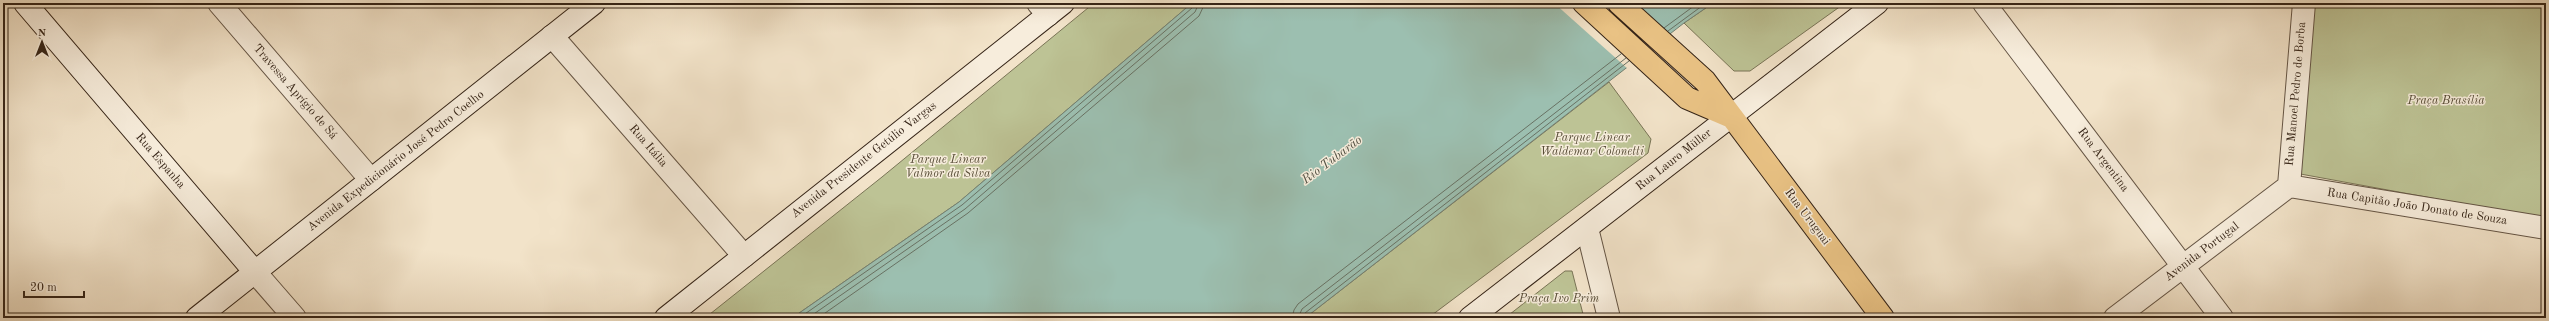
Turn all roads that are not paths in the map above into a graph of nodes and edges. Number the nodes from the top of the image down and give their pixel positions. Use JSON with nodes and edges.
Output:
{"nodes":[{"id":1,"x":25,"y":3,"type":"edge"},
{"id":2,"x":218,"y":3,"type":"edge"},
{"id":3,"x":594,"y":3,"type":"edge"},
{"id":4,"x":1584,"y":3,"type":"edge"},
{"id":5,"x":1619,"y":3,"type":"edge"},
{"id":6,"x":1877,"y":3,"type":"edge"},
{"id":7,"x":1984,"y":3,"type":"edge"},
{"id":8,"x":2304,"y":3,"type":"edge"},
{"id":9,"x":1050,"y":7,"type":"edge"},
{"id":10,"x":552,"y":36,"type":"junction"},
{"id":11,"x":1730,"y":117,"type":"junction"},
{"id":12,"x":371,"y":180,"type":"junction"},
{"id":13,"x":2289,"y":186,"type":"junction"},
{"id":14,"x":1587,"y":228,"type":"junction"},
{"id":15,"x":2546,"y":228,"type":"edge"},
{"id":16,"x":744,"y":256,"type":"junction"},
{"id":17,"x":2183,"y":266,"type":"junction"},
{"id":18,"x":255,"y":272,"type":"junction"},
{"id":19,"x":197,"y":318,"type":"edge"},
{"id":20,"x":295,"y":318,"type":"edge"},
{"id":21,"x":666,"y":318,"type":"edge"},
{"id":22,"x":1470,"y":318,"type":"edge"},
{"id":23,"x":1609,"y":318,"type":"edge"},
{"id":24,"x":1883,"y":318,"type":"edge"},
{"id":25,"x":2115,"y":318,"type":"edge"},
{"id":26,"x":2222,"y":318,"type":"edge"}],
"edges":[{"from":1,"to":18,"type":"street","name":"Rua Espanha"},
{"from":2,"to":12,"type":"street","name":"Travessa Aprígio de Sá"},
{"from":3,"to":10,"type":"street","name":"Avenida Expedicionário José Pedro Coelho"},
{"from":4,"to":11,"type":"main road"},
{"from":5,"to":11,"type":"main road","name":"Rua Uruguai"},
{"from":6,"to":11,"type":"street","name":"Rua Lauro Müller"},
{"from":7,"to":17,"type":"street","name":"Rua Argentina"},
{"from":8,"to":13,"type":"street","name":"Rua Manoel Pedro de Borba"},
{"from":9,"to":16,"type":"street","name":"Avenida Presidente Getúlio Vargas"},
{"from":10,"to":12,"type":"street","name":"Avenida Expedicionário José Pedro Coelho"},
{"from":10,"to":16,"type":"street","name":"Rua Itália"},
{"from":11,"to":14,"type":"street","name":"Rua Lauro Müller"},
{"from":11,"to":24,"type":"main road","name":"Rua Uruguai"},
{"from":12,"to":18,"type":"street","name":"Avenida Expedicionário José Pedro Coelho"},
{"from":13,"to":15,"type":"street","name":"Rua Capitão João Donato de Souza"},
{"from":13,"to":17,"type":"street","name":"Avenida Portugal"},
{"from":14,"to":22,"type":"street","name":"Rua Lauro Müller"},
{"from":14,"to":23,"type":"street"},
{"from":16,"to":21,"type":"street","name":"Avenida Presidente Getúlio Vargas"},
{"from":17,"to":25,"type":"street","name":"Avenida Portugal"},
{"from":17,"to":26,"type":"street","name":"Rua Argentina"},
{"from":18,"to":19,"type":"street","name":"Avenida Expedicionário José Pedro Coelho"},
{"from":18,"to":20,"type":"street","name":"Rua Espanha"}]}
